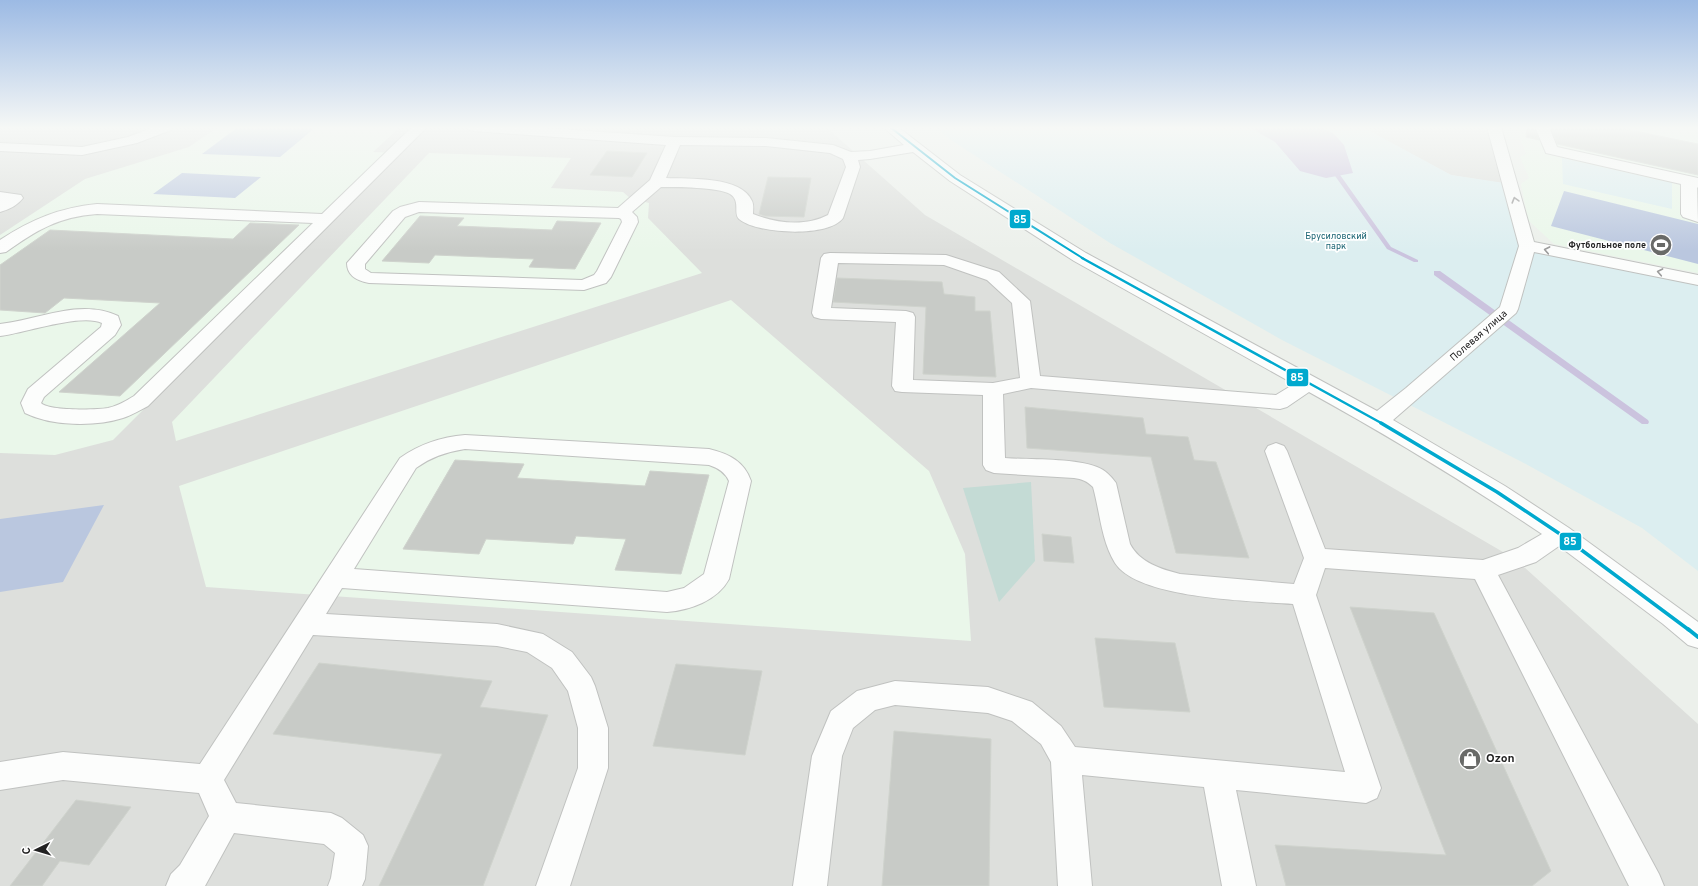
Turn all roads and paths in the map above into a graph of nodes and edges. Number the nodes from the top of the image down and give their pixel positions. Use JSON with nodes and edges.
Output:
{"nodes":[{"id":1,"x":377,"y":168,"type":"edge"},
{"id":2,"x":663,"y":168,"type":"edge"},
{"id":3,"x":853,"y":168,"type":"edge"},
{"id":4,"x":943,"y":168,"type":"edge"},
{"id":5,"x":1506,"y":168,"type":"edge"},
{"id":6,"x":1633,"y":168,"type":"edge"},
{"id":7,"x":657,"y":182,"type":"junction"},
{"id":8,"x":1694,"y":182,"type":"edge"},
{"id":9,"x":0,"y":197,"type":"edge"},
{"id":10,"x":0,"y":207,"type":"edge"},
{"id":11,"x":622,"y":213,"type":"junction"},
{"id":12,"x":1698,"y":217,"type":"edge"},
{"id":13,"x":325,"y":219,"type":"junction"},
{"id":14,"x":1527,"y":246,"type":"junction"},
{"id":15,"x":0,"y":248,"type":"edge"},
{"id":16,"x":1698,"y":280,"type":"edge"},
{"id":17,"x":0,"y":330,"type":"edge"},
{"id":18,"x":1031,"y":382,"type":"junction"},
{"id":19,"x":1309,"y":383,"type":"junction"},
{"id":20,"x":993,"y":389,"type":"junction"},
{"id":21,"x":1378,"y":421,"type":"junction"},
{"id":22,"x":1276,"y":451,"type":"dead end"},
{"id":23,"x":1560,"y":534,"type":"junction"},
{"id":24,"x":1316,"y":558,"type":"junction"},
{"id":25,"x":1483,"y":570,"type":"junction"},
{"id":26,"x":335,"y":578,"type":"junction"},
{"id":27,"x":1303,"y":594,"type":"junction"},
{"id":28,"x":306,"y":624,"type":"junction"},
{"id":29,"x":1698,"y":637,"type":"edge"},
{"id":30,"x":1066,"y":760,"type":"junction"},
{"id":31,"x":1217,"y":775,"type":"junction"},
{"id":32,"x":0,"y":776,"type":"edge"},
{"id":33,"x":208,"y":779,"type":"junction"},
{"id":34,"x":226,"y":817,"type":"junction"},
{"id":35,"x":183,"y":886,"type":"edge"},
{"id":36,"x":345,"y":886,"type":"edge"},
{"id":37,"x":553,"y":886,"type":"edge"},
{"id":38,"x":810,"y":886,"type":"edge"},
{"id":39,"x":1075,"y":886,"type":"edge"},
{"id":40,"x":1239,"y":886,"type":"edge"},
{"id":41,"x":1647,"y":886,"type":"edge"}],
"edges":[{"from":1,"to":13,"type":"street"},
{"from":2,"to":7,"type":"street"},
{"from":3,"to":7,"type":"street"},
{"from":4,"to":19,"type":"street"},
{"from":14,"to":5,"type":"street","one_way":true},
{"from":6,"to":8,"type":"street"},
{"from":7,"to":11,"type":"street"},
{"from":8,"to":12,"type":"street"},
{"from":9,"to":10,"type":"street"},
{"from":11,"to":11,"type":"street"},
{"from":13,"to":15,"type":"street"},
{"from":13,"to":17,"type":"street"},
{"from":16,"to":14,"type":"street","one_way":true},
{"from":14,"to":21,"type":"street","name":"Полевая улица"},
{"from":18,"to":19,"type":"street"},
{"from":18,"to":20,"type":"street"},
{"from":18,"to":20,"type":"street"},
{"from":19,"to":21,"type":"street"},
{"from":20,"to":27,"type":"street"},
{"from":21,"to":23,"type":"street"},
{"from":22,"to":24,"type":"street"},
{"from":23,"to":25,"type":"street"},
{"from":23,"to":29,"type":"street"},
{"from":24,"to":25,"type":"street"},
{"from":24,"to":27,"type":"street"},
{"from":25,"to":41,"type":"street"},
{"from":26,"to":26,"type":"street"},
{"from":26,"to":28,"type":"street"},
{"from":27,"to":31,"type":"street"},
{"from":28,"to":33,"type":"street"},
{"from":28,"to":37,"type":"street"},
{"from":30,"to":31,"type":"street"},
{"from":30,"to":38,"type":"street"},
{"from":30,"to":39,"type":"street"},
{"from":31,"to":40,"type":"street"},
{"from":32,"to":33,"type":"street"},
{"from":33,"to":34,"type":"street"},
{"from":34,"to":35,"type":"street"},
{"from":34,"to":36,"type":"street"}]}
